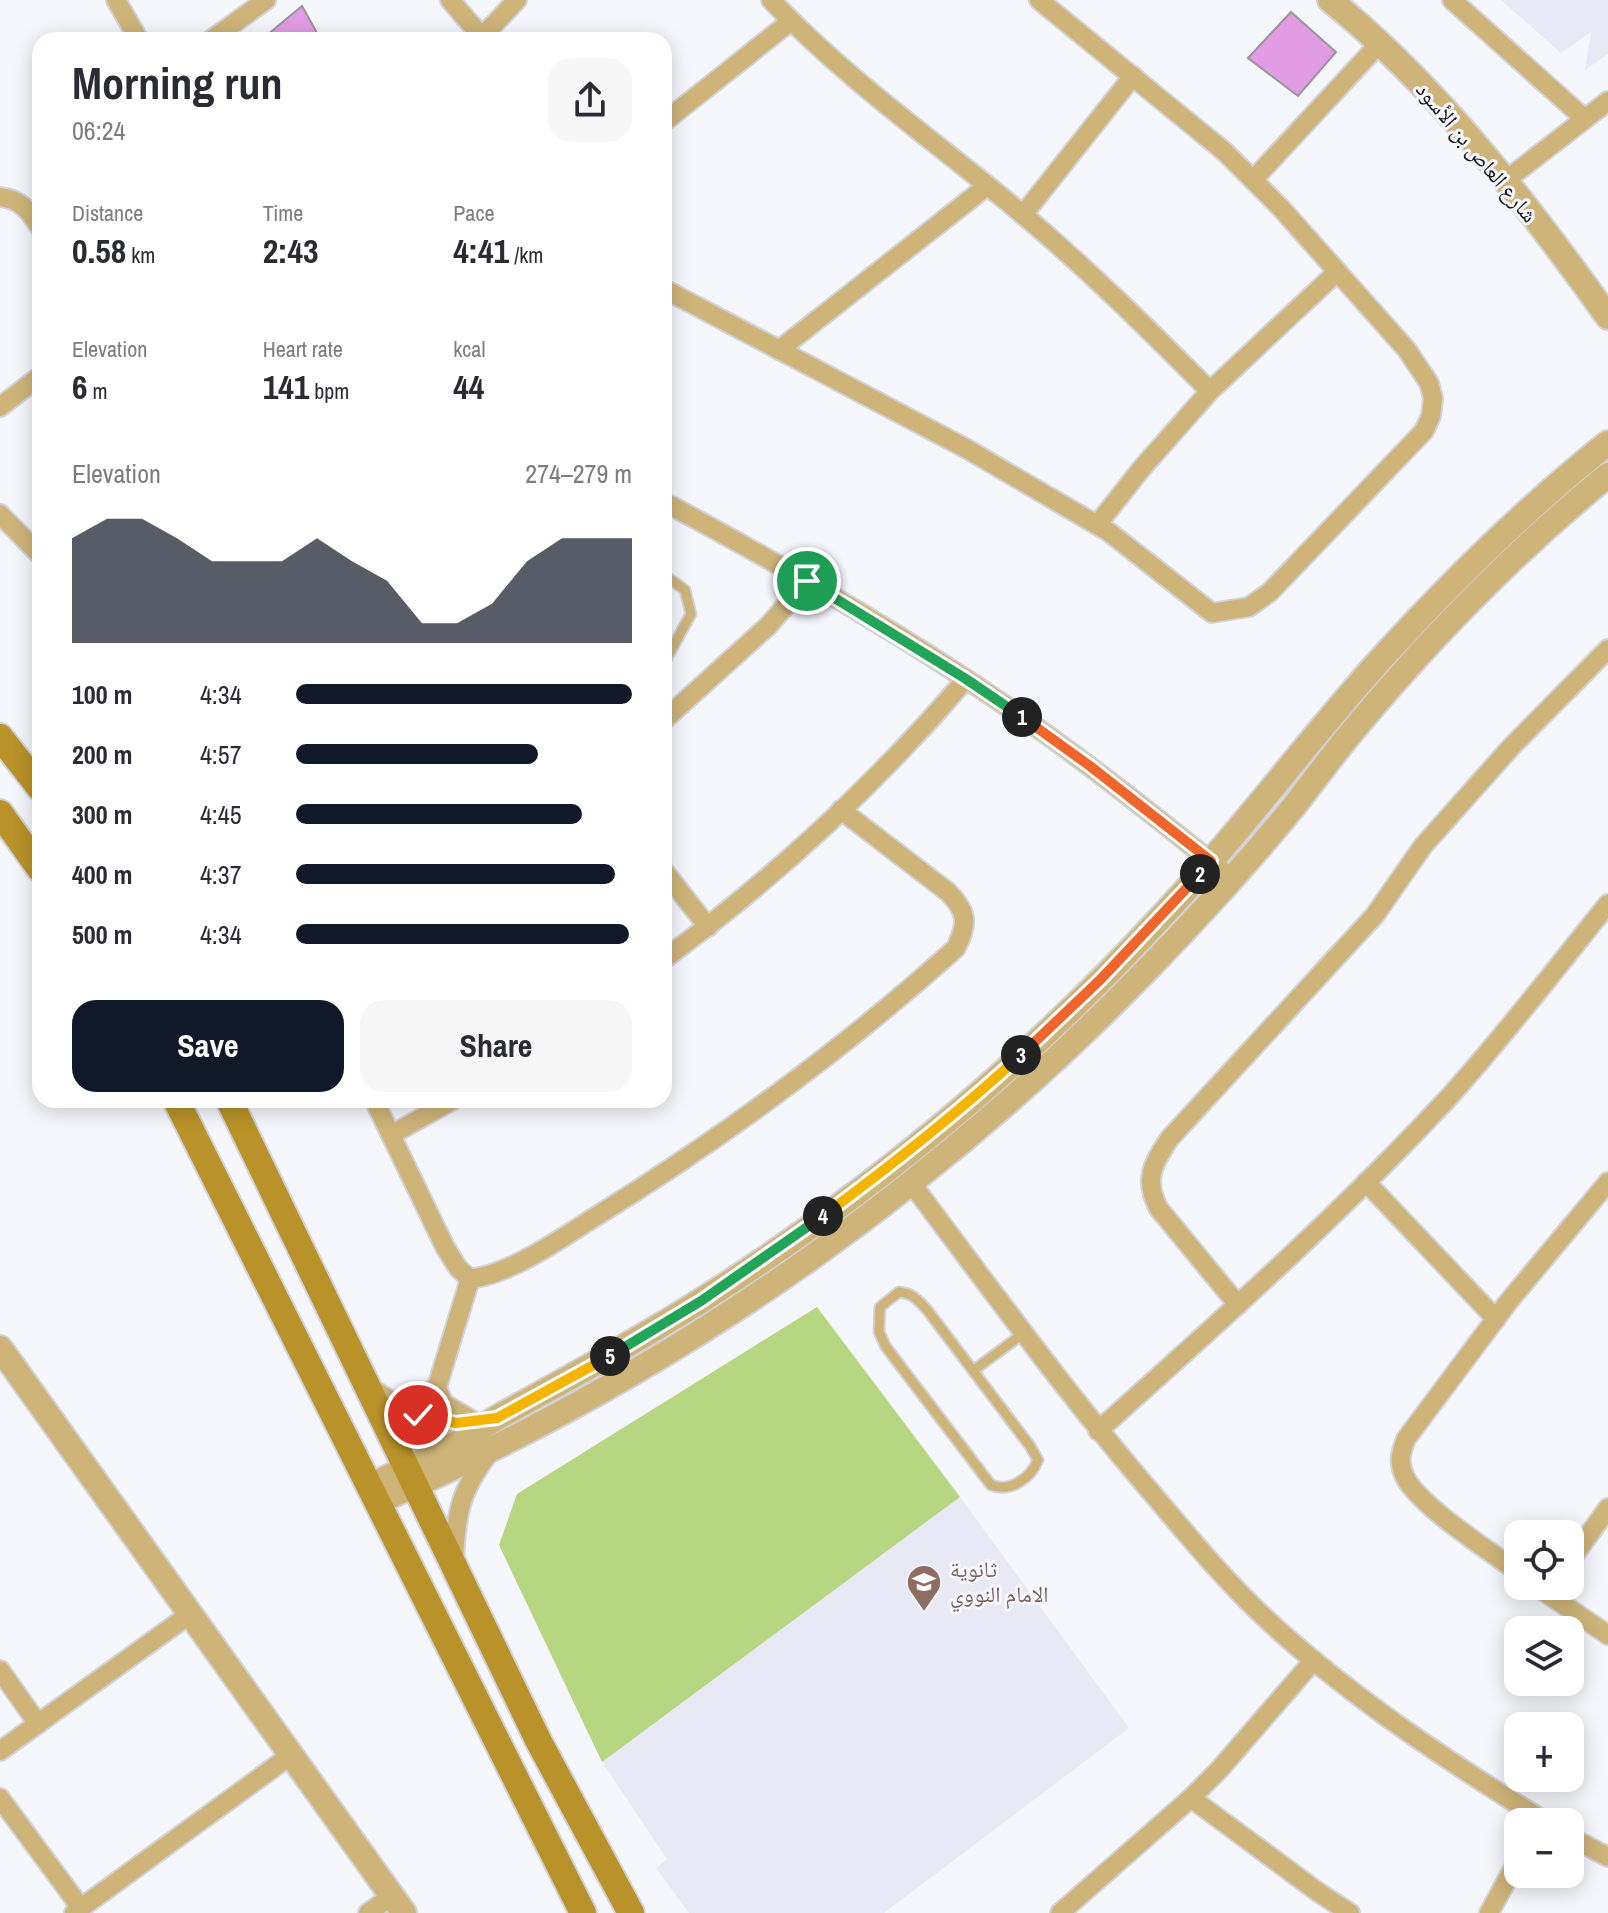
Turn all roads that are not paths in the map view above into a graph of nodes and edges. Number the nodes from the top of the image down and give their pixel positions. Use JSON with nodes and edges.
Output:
{"nodes":[{"id":1,"x":116,"y":0,"type":"edge"},
{"id":2,"x":266,"y":0,"type":"edge"},
{"id":3,"x":450,"y":0,"type":"edge"},
{"id":4,"x":517,"y":0,"type":"edge"},
{"id":5,"x":771,"y":0,"type":"edge"},
{"id":6,"x":1039,"y":0,"type":"edge"},
{"id":7,"x":1330,"y":0,"type":"edge"},
{"id":8,"x":1452,"y":0,"type":"edge"},
{"id":9,"x":791,"y":21,"type":"junction"},
{"id":10,"x":134,"y":32,"type":"edge"},
{"id":11,"x":222,"y":32,"type":"edge"},
{"id":12,"x":475,"y":32,"type":"edge"},
{"id":13,"x":487,"y":32,"type":"edge"},
{"id":14,"x":1379,"y":44,"type":"junction"},
{"id":15,"x":1133,"y":76,"type":"junction"},
{"id":16,"x":1608,"y":101,"type":"edge"},
{"id":17,"x":672,"y":116,"type":"edge"},
{"id":18,"x":1585,"y":119,"type":"junction"},
{"id":19,"x":1253,"y":180,"type":"junction"},
{"id":20,"x":1505,"y":181,"type":"junction"},
{"id":21,"x":987,"y":186,"type":"junction"},
{"id":22,"x":0,"y":197,"type":"edge"},
{"id":23,"x":1023,"y":215,"type":"junction"},
{"id":24,"x":32,"y":217,"type":"edge"},
{"id":25,"x":1337,"y":272,"type":"junction"},
{"id":26,"x":672,"y":293,"type":"edge"},
{"id":27,"x":1608,"y":317,"type":"edge"},
{"id":28,"x":779,"y":350,"type":"junction"},
{"id":29,"x":32,"y":382,"type":"edge"},
{"id":30,"x":1210,"y":391,"type":"junction"},
{"id":31,"x":0,"y":407,"type":"edge"},
{"id":32,"x":1608,"y":443,"type":"edge"},
{"id":33,"x":1608,"y":475,"type":"edge"},
{"id":34,"x":672,"y":506,"type":"edge"},
{"id":35,"x":0,"y":514,"type":"edge"},
{"id":36,"x":1097,"y":525,"type":"junction"},
{"id":37,"x":32,"y":547,"type":"edge"},
{"id":38,"x":672,"y":581,"type":"edge"},
{"id":39,"x":807,"y":581,"type":"junction"},
{"id":40,"x":672,"y":648,"type":"edge"},
{"id":41,"x":1608,"y":649,"type":"edge"},
{"id":42,"x":966,"y":679,"type":"junction"},
{"id":43,"x":672,"y":708,"type":"edge"},
{"id":44,"x":0,"y":737,"type":"edge"},
{"id":45,"x":32,"y":778,"type":"edge"},
{"id":46,"x":841,"y":810,"type":"junction"},
{"id":47,"x":0,"y":813,"type":"edge"},
{"id":48,"x":32,"y":858,"type":"edge"},
{"id":49,"x":1211,"y":861,"type":"junction"},
{"id":50,"x":1231,"y":878,"type":"junction"},
{"id":51,"x":672,"y":881,"type":"edge"},
{"id":52,"x":1608,"y":904,"type":"edge"},
{"id":53,"x":708,"y":927,"type":"junction"},
{"id":54,"x":672,"y":953,"type":"edge"},
{"id":55,"x":180,"y":1108,"type":"edge"},
{"id":56,"x":233,"y":1108,"type":"edge"},
{"id":57,"x":378,"y":1108,"type":"edge"},
{"id":58,"x":439,"y":1108,"type":"edge"},
{"id":59,"x":391,"y":1135,"type":"junction"},
{"id":60,"x":1366,"y":1182,"type":"junction"},
{"id":61,"x":1608,"y":1182,"type":"edge"},
{"id":62,"x":912,"y":1184,"type":"junction"},
{"id":63,"x":470,"y":1279,"type":"junction"},
{"id":64,"x":1238,"y":1305,"type":"junction"},
{"id":65,"x":1496,"y":1319,"type":"junction"},
{"id":66,"x":1024,"y":1333,"type":"junction"},
{"id":67,"x":0,"y":1348,"type":"edge"},
{"id":68,"x":974,"y":1370,"type":"junction"},
{"id":69,"x":367,"y":1385,"type":"junction"},
{"id":70,"x":437,"y":1387,"type":"junction"},
{"id":71,"x":391,"y":1402,"type":"junction"},
{"id":72,"x":486,"y":1420,"type":"junction"},
{"id":73,"x":1098,"y":1431,"type":"junction"},
{"id":74,"x":491,"y":1450,"type":"junction"},
{"id":75,"x":411,"y":1477,"type":"junction"},
{"id":76,"x":374,"y":1494,"type":"junction"},
{"id":77,"x":1608,"y":1508,"type":"edge"},
{"id":78,"x":1584,"y":1541,"type":"edge"},
{"id":79,"x":1504,"y":1561,"type":"edge"},
{"id":80,"x":454,"y":1565,"type":"junction"},
{"id":81,"x":1560,"y":1600,"type":"edge"},
{"id":82,"x":190,"y":1614,"type":"junction"},
{"id":83,"x":1608,"y":1635,"type":"edge"},
{"id":84,"x":1314,"y":1660,"type":"junction"},
{"id":85,"x":0,"y":1670,"type":"edge"},
{"id":86,"x":38,"y":1724,"type":"junction"},
{"id":87,"x":0,"y":1751,"type":"edge"},
{"id":88,"x":291,"y":1755,"type":"junction"},
{"id":89,"x":0,"y":1798,"type":"edge"},
{"id":90,"x":1191,"y":1798,"type":"junction"},
{"id":91,"x":1522,"y":1808,"type":"edge"},
{"id":92,"x":1584,"y":1844,"type":"edge"},
{"id":93,"x":1608,"y":1857,"type":"edge"},
{"id":94,"x":1504,"y":1886,"type":"edge"},
{"id":95,"x":398,"y":1904,"type":"edge"},
{"id":96,"x":78,"y":1910,"type":"edge"},
{"id":97,"x":1067,"y":1911,"type":"edge"},
{"id":98,"x":368,"y":1913,"type":"edge"},
{"id":99,"x":583,"y":1913,"type":"edge"},
{"id":100,"x":631,"y":1913,"type":"edge"},
{"id":101,"x":1350,"y":1913,"type":"edge"},
{"id":102,"x":1489,"y":1913,"type":"edge"}],
"edges":[{"from":1,"to":10,"type":"street"},
{"from":2,"to":11,"type":"street"},
{"from":3,"to":12,"type":"street"},
{"from":4,"to":13,"type":"street"},
{"from":5,"to":9,"type":"street"},
{"from":6,"to":15,"type":"street"},
{"from":7,"to":14,"type":"street","name":"شارع العاص بن الأسود"},
{"from":8,"to":18,"type":"street"},
{"from":9,"to":17,"type":"street"},
{"from":9,"to":21,"type":"street"},
{"from":14,"to":19,"type":"street"},
{"from":14,"to":20,"type":"street","name":"شارع العاص بن الأسود"},
{"from":15,"to":19,"type":"street"},
{"from":15,"to":23,"type":"street"},
{"from":16,"to":18,"type":"street"},
{"from":18,"to":20,"type":"street"},
{"from":19,"to":25,"type":"street"},
{"from":20,"to":27,"type":"street","name":"شارع العاص بن الأسود"},
{"from":21,"to":23,"type":"street"},
{"from":21,"to":28,"type":"street"},
{"from":22,"to":24,"type":"street"},
{"from":23,"to":30,"type":"street"},
{"from":25,"to":30,"type":"street"},
{"from":25,"to":36,"type":"street"},
{"from":26,"to":28,"type":"street"},
{"from":28,"to":36,"type":"street"},
{"from":29,"to":31,"type":"street"},
{"from":30,"to":36,"type":"street"},
{"from":32,"to":49,"type":"street"},
{"from":33,"to":50,"type":"street"},
{"from":34,"to":39,"type":"street"},
{"from":35,"to":37,"type":"street"},
{"from":38,"to":40,"type":"lane"},
{"from":39,"to":42,"type":"street"},
{"from":39,"to":43,"type":"street"},
{"from":41,"to":64,"type":"street"},
{"from":42,"to":46,"type":"street"},
{"from":42,"to":49,"type":"street"},
{"from":44,"to":45,"type":"main road"},
{"from":46,"to":53,"type":"street"},
{"from":46,"to":63,"type":"street"},
{"from":47,"to":48,"type":"main road"},
{"from":49,"to":50,"type":"street"},
{"from":49,"to":72,"type":"street"},
{"from":50,"to":62,"type":"street"},
{"from":51,"to":53,"type":"street"},
{"from":52,"to":60,"type":"street"},
{"from":53,"to":54,"type":"street"},
{"from":55,"to":76,"type":"main road"},
{"from":56,"to":69,"type":"main road"},
{"from":57,"to":59,"type":"street"},
{"from":58,"to":59,"type":"street"},
{"from":59,"to":63,"type":"street"},
{"from":60,"to":64,"type":"street"},
{"from":60,"to":65,"type":"street"},
{"from":61,"to":65,"type":"street"},
{"from":62,"to":66,"type":"street"},
{"from":62,"to":74,"type":"street"},
{"from":63,"to":70,"type":"street"},
{"from":64,"to":73,"type":"street"},
{"from":65,"to":79,"type":"street"},
{"from":66,"to":68,"type":"lane"},
{"from":66,"to":73,"type":"street"},
{"from":67,"to":82,"type":"street"},
{"from":68,"to":68,"type":"lane"},
{"from":69,"to":71,"type":"street"},
{"from":69,"to":75,"type":"main road"},
{"from":70,"to":71,"type":"street"},
{"from":70,"to":72,"type":"street"},
{"from":71,"to":72,"type":"street"},
{"from":72,"to":75,"type":"street"},
{"from":73,"to":84,"type":"street"},
{"from":74,"to":75,"type":"street"},
{"from":74,"to":80,"type":"street"},
{"from":75,"to":76,"type":"street"},
{"from":75,"to":80,"type":"main road"},
{"from":76,"to":99,"type":"main road"},
{"from":77,"to":78,"type":"street"},
{"from":80,"to":100,"type":"main road"},
{"from":81,"to":83,"type":"street"},
{"from":82,"to":86,"type":"street"},
{"from":82,"to":88,"type":"street"},
{"from":84,"to":90,"type":"street"},
{"from":84,"to":91,"type":"street"},
{"from":85,"to":86,"type":"street"},
{"from":86,"to":87,"type":"street"},
{"from":88,"to":95,"type":"street"},
{"from":88,"to":96,"type":"street"},
{"from":89,"to":96,"type":"street"},
{"from":90,"to":97,"type":"street"},
{"from":90,"to":101,"type":"street"},
{"from":92,"to":93,"type":"street"},
{"from":94,"to":102,"type":"street"},
{"from":95,"to":98,"type":"street"}]}
